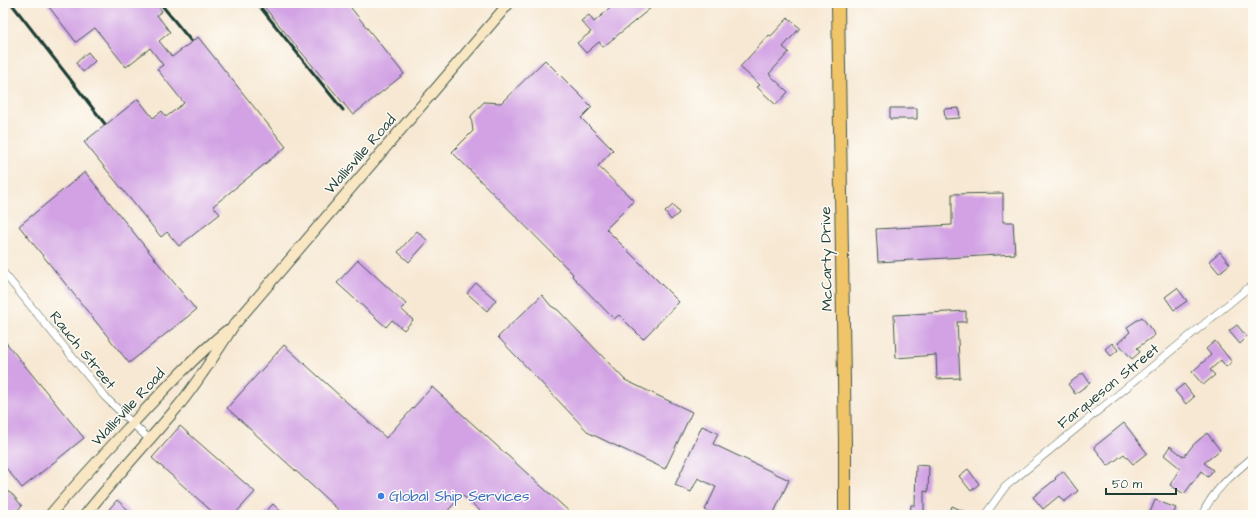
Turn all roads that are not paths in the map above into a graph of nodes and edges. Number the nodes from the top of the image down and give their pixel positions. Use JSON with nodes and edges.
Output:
{"nodes":[{"id":1,"x":509,"y":3,"type":"edge"},
{"id":2,"x":838,"y":3,"type":"edge"},
{"id":3,"x":3,"y":272,"type":"edge"},
{"id":4,"x":1253,"y":284,"type":"edge"},
{"id":5,"x":234,"y":324,"type":"junction"},
{"id":6,"x":132,"y":424,"type":"junction"},
{"id":7,"x":149,"y":439,"type":"junction"},
{"id":8,"x":1253,"y":457,"type":"edge"},
{"id":9,"x":50,"y":515,"type":"edge"},
{"id":10,"x":85,"y":515,"type":"edge"},
{"id":11,"x":845,"y":515,"type":"edge"},
{"id":12,"x":985,"y":515,"type":"edge"},
{"id":13,"x":1202,"y":515,"type":"edge"}],
"edges":[{"from":1,"to":5,"type":"main road","name":"Wallisville Road"},
{"from":2,"to":11,"type":"main road","name":"McCarty Drive"},
{"from":3,"to":6,"type":"street","name":"Rauch Street"},
{"from":4,"to":12,"type":"street","name":"Farqueson Street"},
{"from":5,"to":6,"type":"main road","name":"Wallisville Road"},
{"from":5,"to":7,"type":"main road","name":"Wallisville Road"},
{"from":6,"to":7,"type":"street","name":"Rauch Street"},
{"from":6,"to":9,"type":"main road","name":"Wallisville Road"},
{"from":7,"to":10,"type":"main road","name":"Wallisville Road"},
{"from":8,"to":13,"type":"street"}]}
